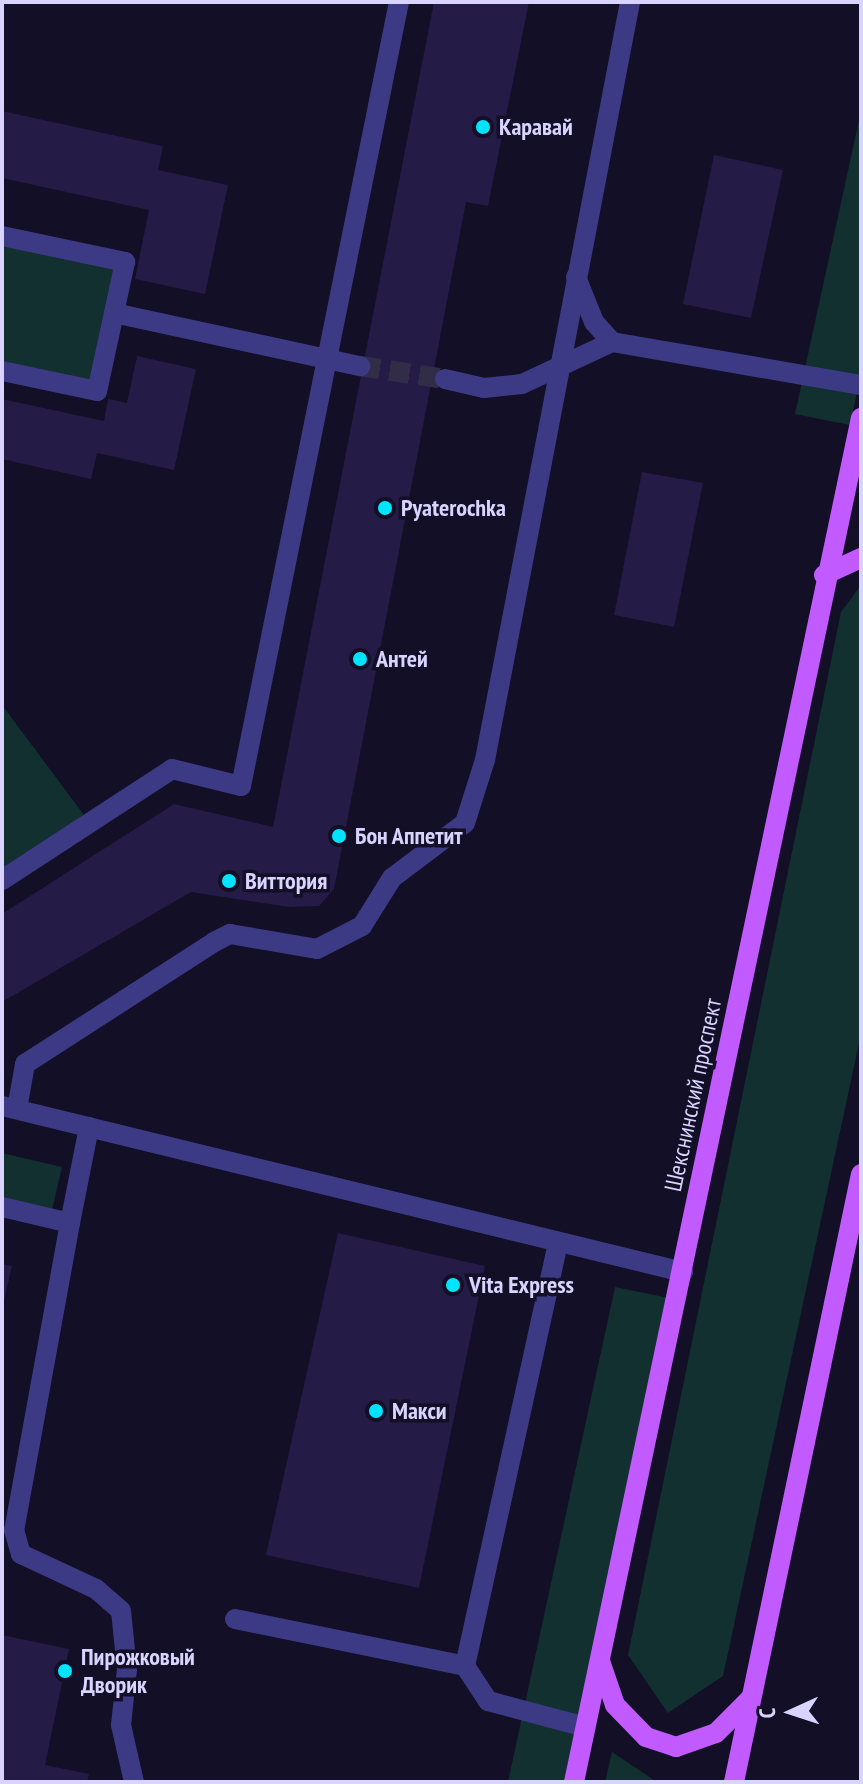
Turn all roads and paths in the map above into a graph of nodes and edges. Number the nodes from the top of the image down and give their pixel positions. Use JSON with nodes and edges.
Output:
{"nodes":[{"id":1,"x":399,"y":2,"type":"edge"},
{"id":2,"x":630,"y":2,"type":"edge"},
{"id":3,"x":2,"y":236,"type":"edge"},
{"id":4,"x":575,"y":276,"type":"junction"},
{"id":5,"x":114,"y":313,"type":"junction"},
{"id":6,"x":612,"y":342,"type":"junction"},
{"id":7,"x":332,"y":360,"type":"junction"},
{"id":8,"x":558,"y":363,"type":"junction"},
{"id":9,"x":360,"y":366,"type":"tunnel mouth"},
{"id":10,"x":2,"y":371,"type":"edge"},
{"id":11,"x":445,"y":379,"type":"tunnel mouth"},
{"id":12,"x":861,"y":385,"type":"edge"},
{"id":13,"x":861,"y":418,"type":"edge"},
{"id":14,"x":861,"y":558,"type":"edge"},
{"id":15,"x":824,"y":575,"type":"junction"},
{"id":16,"x":2,"y":880,"type":"edge"},
{"id":17,"x":10,"y":1108,"type":"edge"},
{"id":18,"x":89,"y":1127,"type":"junction"},
{"id":19,"x":861,"y":1174,"type":"edge"},
{"id":20,"x":858,"y":1202,"type":"edge"},
{"id":21,"x":2,"y":1207,"type":"edge"},
{"id":22,"x":70,"y":1223,"type":"junction"},
{"id":23,"x":558,"y":1242,"type":"junction"},
{"id":24,"x":683,"y":1272,"type":"junction"},
{"id":25,"x":235,"y":1619,"type":"dead end"},
{"id":26,"x":600,"y":1661,"type":"junction"},
{"id":27,"x":465,"y":1666,"type":"junction"},
{"id":28,"x":751,"y":1698,"type":"junction"},
{"id":29,"x":586,"y":1727,"type":"junction"},
{"id":30,"x":134,"y":1782,"type":"edge"},
{"id":31,"x":574,"y":1782,"type":"edge"},
{"id":32,"x":734,"y":1782,"type":"edge"}],
"edges":[{"from":1,"to":7,"type":"lane"},
{"from":2,"to":4,"type":"lane"},
{"from":3,"to":5,"type":"lane"},
{"from":4,"to":6,"type":"lane"},
{"from":4,"to":8,"type":"lane"},
{"from":5,"to":7,"type":"lane"},
{"from":5,"to":10,"type":"lane"},
{"from":6,"to":8,"type":"lane"},
{"from":6,"to":12,"type":"lane"},
{"from":7,"to":9,"type":"lane"},
{"from":7,"to":16,"type":"lane"},
{"from":8,"to":11,"type":"lane"},
{"from":8,"to":17,"type":"lane"},
{"from":13,"to":15,"type":"main road","name":"Шекснинский проспект"},
{"from":14,"to":15,"type":"main road"},
{"from":15,"to":24,"type":"main road","name":"Шекснинский проспект"},
{"from":17,"to":18,"type":"lane"},
{"from":18,"to":22,"type":"lane"},
{"from":18,"to":23,"type":"lane"},
{"from":19,"to":20,"type":"main road"},
{"from":20,"to":28,"type":"main road"},
{"from":21,"to":22,"type":"lane"},
{"from":22,"to":30,"type":"lane"},
{"from":23,"to":24,"type":"lane"},
{"from":23,"to":27,"type":"lane"},
{"from":24,"to":26,"type":"main road","name":"Шекснинский проспект"},
{"from":25,"to":27,"type":"lane"},
{"from":26,"to":28,"type":"main road"},
{"from":26,"to":29,"type":"main road","name":"Шекснинский проспект"},
{"from":27,"to":29,"type":"lane"},
{"from":28,"to":32,"type":"main road"},
{"from":29,"to":31,"type":"main road","name":"Шекснинский проспект"}]}
